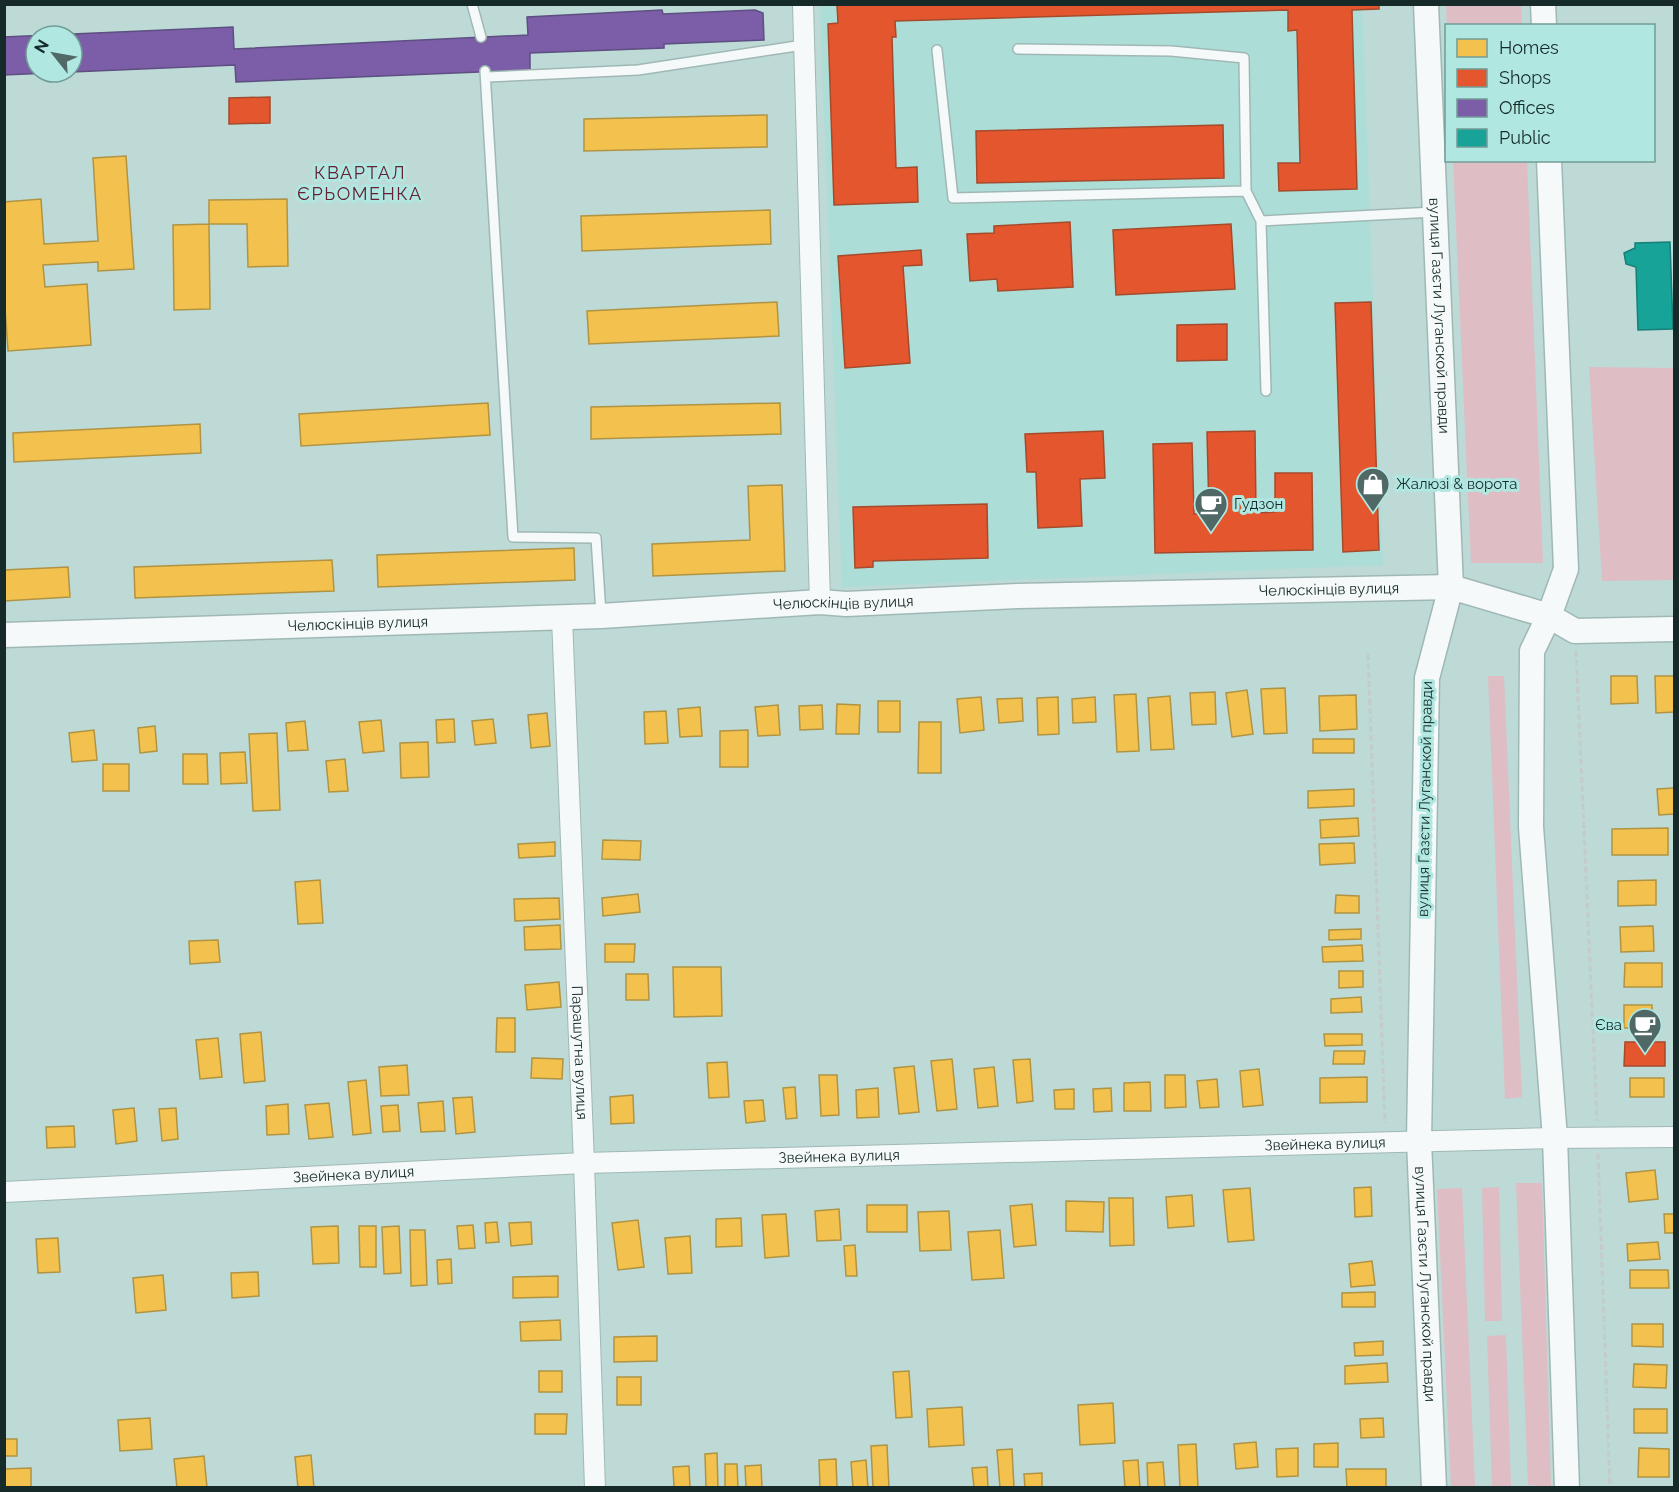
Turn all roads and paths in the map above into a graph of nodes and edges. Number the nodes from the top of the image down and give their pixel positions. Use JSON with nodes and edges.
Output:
{"nodes":[{"id":1,"x":472,"y":4,"type":"edge"},
{"id":2,"x":803,"y":4,"type":"edge"},
{"id":3,"x":1426,"y":4,"type":"edge"},
{"id":4,"x":1543,"y":4,"type":"edge"},
{"id":5,"x":1544,"y":24,"type":"edge"},
{"id":6,"x":481,"y":37,"type":"dead end"},
{"id":7,"x":803,"y":45,"type":"junction"},
{"id":8,"x":1018,"y":49,"type":"dead end"},
{"id":9,"x":936,"y":50,"type":"dead end"},
{"id":10,"x":1549,"y":162,"type":"edge"},
{"id":11,"x":1246,"y":191,"type":"junction"},
{"id":12,"x":1434,"y":212,"type":"junction"},
{"id":13,"x":1261,"y":220,"type":"junction"},
{"id":14,"x":1266,"y":391,"type":"dead end"},
{"id":15,"x":1451,"y":587,"type":"junction"},
{"id":16,"x":820,"y":602,"type":"junction"},
{"id":17,"x":601,"y":616,"type":"junction"},
{"id":18,"x":1549,"y":616,"type":"junction"},
{"id":19,"x":562,"y":618,"type":"junction"},
{"id":20,"x":1674,"y":629,"type":"edge"},
{"id":21,"x":1575,"y":631,"type":"junction"},
{"id":22,"x":4,"y":634,"type":"edge"},
{"id":23,"x":1368,"y":654,"type":"dead end"},
{"id":24,"x":1674,"y":1137,"type":"edge"},
{"id":25,"x":1555,"y":1138,"type":"junction"},
{"id":26,"x":1598,"y":1138,"type":"junction"},
{"id":27,"x":1419,"y":1141,"type":"junction"},
{"id":28,"x":1385,"y":1142,"type":"junction"},
{"id":29,"x":584,"y":1163,"type":"junction"},
{"id":30,"x":4,"y":1192,"type":"edge"},
{"id":31,"x":595,"y":1488,"type":"edge"},
{"id":32,"x":1434,"y":1488,"type":"edge"},
{"id":33,"x":1567,"y":1488,"type":"edge"},
{"id":34,"x":1611,"y":1488,"type":"edge"}],
"edges":[{"from":1,"to":6,"type":"lane"},
{"from":2,"to":7,"type":"street"},
{"from":3,"to":12,"type":"street","name":"вулиця Газєти Луганской правди"},
{"from":4,"to":5,"type":"street"},
{"from":7,"to":16,"type":"street"},
{"from":7,"to":17,"type":"lane"},
{"from":8,"to":11,"type":"lane"},
{"from":9,"to":11,"type":"lane"},
{"from":10,"to":18,"type":"street"},
{"from":11,"to":13,"type":"lane"},
{"from":12,"to":13,"type":"lane"},
{"from":12,"to":15,"type":"street","name":"вулиця Газєти Луганской правди"},
{"from":13,"to":14,"type":"lane"},
{"from":15,"to":16,"type":"street","name":"Челюскінців вулиця"},
{"from":15,"to":18,"type":"street","name":"Челюскінців вулиця"},
{"from":15,"to":27,"type":"street","name":"вулиця Газєти Луганской правди"},
{"from":16,"to":17,"type":"street","name":"Челюскінців вулиця"},
{"from":17,"to":19,"type":"street","name":"Челюскінців вулиця"},
{"from":18,"to":21,"type":"street","name":"Челюскінців вулиця"},
{"from":18,"to":25,"type":"street"},
{"from":19,"to":22,"type":"street","name":"Челюскінців вулиця"},
{"from":19,"to":29,"type":"street","name":"Парашутна вулиця"},
{"from":20,"to":21,"type":"street"},
{"from":21,"to":26,"type":"path"},
{"from":23,"to":28,"type":"path"},
{"from":24,"to":26,"type":"street","name":"Звейнека вулиця"},
{"from":25,"to":26,"type":"street","name":"Звейнека вулиця"},
{"from":25,"to":27,"type":"street","name":"Звейнека вулиця"},
{"from":25,"to":33,"type":"street"},
{"from":26,"to":34,"type":"path"},
{"from":27,"to":28,"type":"street","name":"Звейнека вулиця"},
{"from":27,"to":32,"type":"street","name":"вулиця Газєти Луганской правди"},
{"from":28,"to":29,"type":"street","name":"Звейнека вулиця"},
{"from":29,"to":30,"type":"street","name":"Звейнека вулиця"},
{"from":29,"to":31,"type":"street","name":"Парашутна вулиця"}]}
